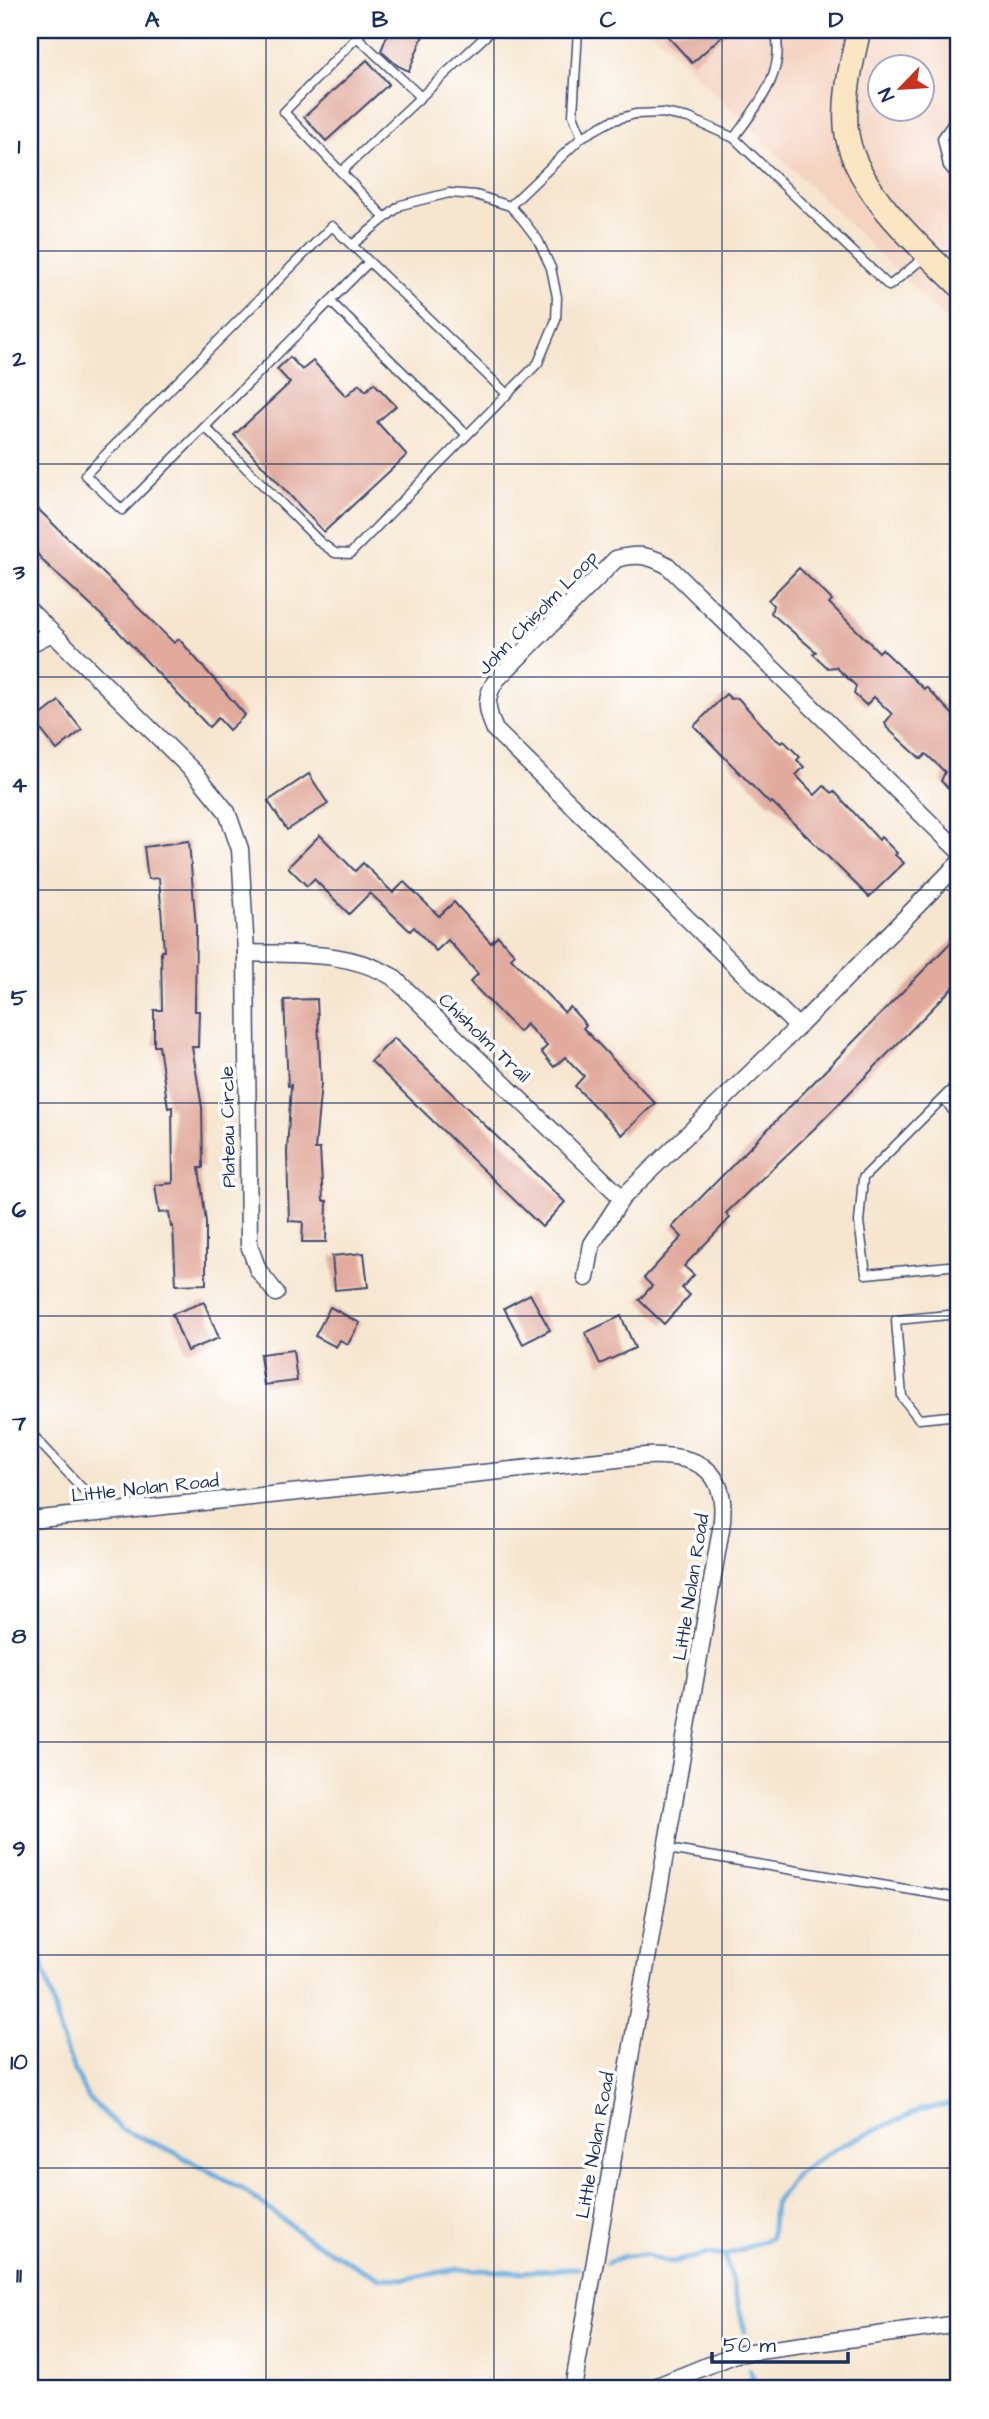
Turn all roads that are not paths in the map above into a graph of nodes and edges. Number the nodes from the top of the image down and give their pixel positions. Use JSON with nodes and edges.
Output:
{"nodes":[{"id":1,"x":364,"y":30,"type":"edge"},
{"id":2,"x":492,"y":30,"type":"edge"},
{"id":3,"x":578,"y":30,"type":"edge"},
{"id":4,"x":775,"y":30,"type":"edge"},
{"id":5,"x":849,"y":30,"type":"edge"},
{"id":6,"x":859,"y":30,"type":"edge"},
{"id":7,"x":874,"y":30,"type":"edge"},
{"id":8,"x":357,"y":37,"type":"junction"},
{"id":9,"x":854,"y":53,"type":"junction"},
{"id":10,"x":421,"y":97,"type":"junction"},
{"id":11,"x":959,"y":114,"type":"edge"},
{"id":12,"x":582,"y":137,"type":"junction"},
{"id":13,"x":734,"y":138,"type":"junction"},
{"id":14,"x":341,"y":172,"type":"junction"},
{"id":15,"x":959,"y":179,"type":"edge"},
{"id":16,"x":510,"y":206,"type":"junction"},
{"id":17,"x":385,"y":218,"type":"junction"},
{"id":18,"x":352,"y":245,"type":"junction"},
{"id":19,"x":928,"y":254,"type":"junction"},
{"id":20,"x":369,"y":262,"type":"junction"},
{"id":21,"x":959,"y":285,"type":"edge"},
{"id":22,"x":330,"y":301,"type":"junction"},
{"id":23,"x":507,"y":394,"type":"junction"},
{"id":24,"x":205,"y":427,"type":"junction"},
{"id":25,"x":467,"y":435,"type":"junction"},
{"id":26,"x":30,"y":611,"type":"edge"},
{"id":27,"x":52,"y":633,"type":"junction"},
{"id":28,"x":30,"y":644,"type":"edge"},
{"id":29,"x":959,"y":851,"type":"edge"},
{"id":30,"x":959,"y":863,"type":"edge"},
{"id":31,"x":246,"y":953,"type":"junction"},
{"id":32,"x":798,"y":1027,"type":"junction"},
{"id":33,"x":959,"y":1082,"type":"edge"},
{"id":34,"x":944,"y":1098,"type":"junction"},
{"id":35,"x":959,"y":1120,"type":"edge"},
{"id":36,"x":622,"y":1198,"type":"junction"},
{"id":37,"x":959,"y":1265,"type":"edge"},
{"id":38,"x":586,"y":1278,"type":"dead end"},
{"id":39,"x":276,"y":1293,"type":"dead end"},
{"id":40,"x":959,"y":1314,"type":"edge"},
{"id":41,"x":959,"y":1415,"type":"edge"},
{"id":42,"x":30,"y":1432,"type":"edge"},
{"id":43,"x":105,"y":1513,"type":"junction"},
{"id":44,"x":30,"y":1521,"type":"edge"},
{"id":45,"x":668,"y":1849,"type":"junction"},
{"id":46,"x":959,"y":1898,"type":"edge"},
{"id":47,"x":959,"y":2323,"type":"edge"},
{"id":48,"x":573,"y":2389,"type":"edge"},
{"id":49,"x":650,"y":2389,"type":"edge"}],
"edges":[{"from":1,"to":8,"type":"lane"},
{"from":2,"to":10,"type":"lane"},
{"from":3,"to":12,"type":"lane"},
{"from":4,"to":13,"type":"lane"},
{"from":5,"to":9,"type":"main road"},
{"from":6,"to":9,"type":"main road"},
{"from":7,"to":9,"type":"main road"},
{"from":8,"to":10,"type":"lane"},
{"from":8,"to":14,"type":"lane"},
{"from":9,"to":19,"type":"main road"},
{"from":10,"to":14,"type":"lane"},
{"from":11,"to":15,"type":"lane"},
{"from":12,"to":13,"type":"lane"},
{"from":12,"to":16,"type":"lane"},
{"from":13,"to":19,"type":"lane"},
{"from":14,"to":17,"type":"lane"},
{"from":16,"to":17,"type":"lane"},
{"from":16,"to":23,"type":"lane"},
{"from":17,"to":18,"type":"lane"},
{"from":18,"to":20,"type":"lane"},
{"from":18,"to":24,"type":"lane"},
{"from":19,"to":21,"type":"main road"},
{"from":20,"to":22,"type":"lane"},
{"from":20,"to":23,"type":"lane"},
{"from":22,"to":24,"type":"lane"},
{"from":22,"to":25,"type":"lane"},
{"from":23,"to":25,"type":"lane"},
{"from":24,"to":25,"type":"lane"},
{"from":26,"to":27,"type":"street"},
{"from":27,"to":28,"type":"street"},
{"from":27,"to":31,"type":"street"},
{"from":29,"to":32,"type":"street","name":"John Chisolm Loop"},
{"from":30,"to":32,"type":"street"},
{"from":31,"to":36,"type":"street","name":"Chisholm Trail"},
{"from":31,"to":39,"type":"street","name":"Plateau Circle"},
{"from":32,"to":36,"type":"street"},
{"from":33,"to":34,"type":"lane"},
{"from":34,"to":35,"type":"lane"},
{"from":34,"to":37,"type":"lane"},
{"from":36,"to":38,"type":"street"},
{"from":40,"to":41,"type":"lane"},
{"from":42,"to":43,"type":"lane"},
{"from":43,"to":44,"type":"street","name":"Little Nolan Road"},
{"from":43,"to":45,"type":"street","name":"Little Nolan Road"},
{"from":45,"to":46,"type":"lane"},
{"from":45,"to":48,"type":"street","name":"Little Nolan Road"},
{"from":47,"to":49,"type":"street"}]}
